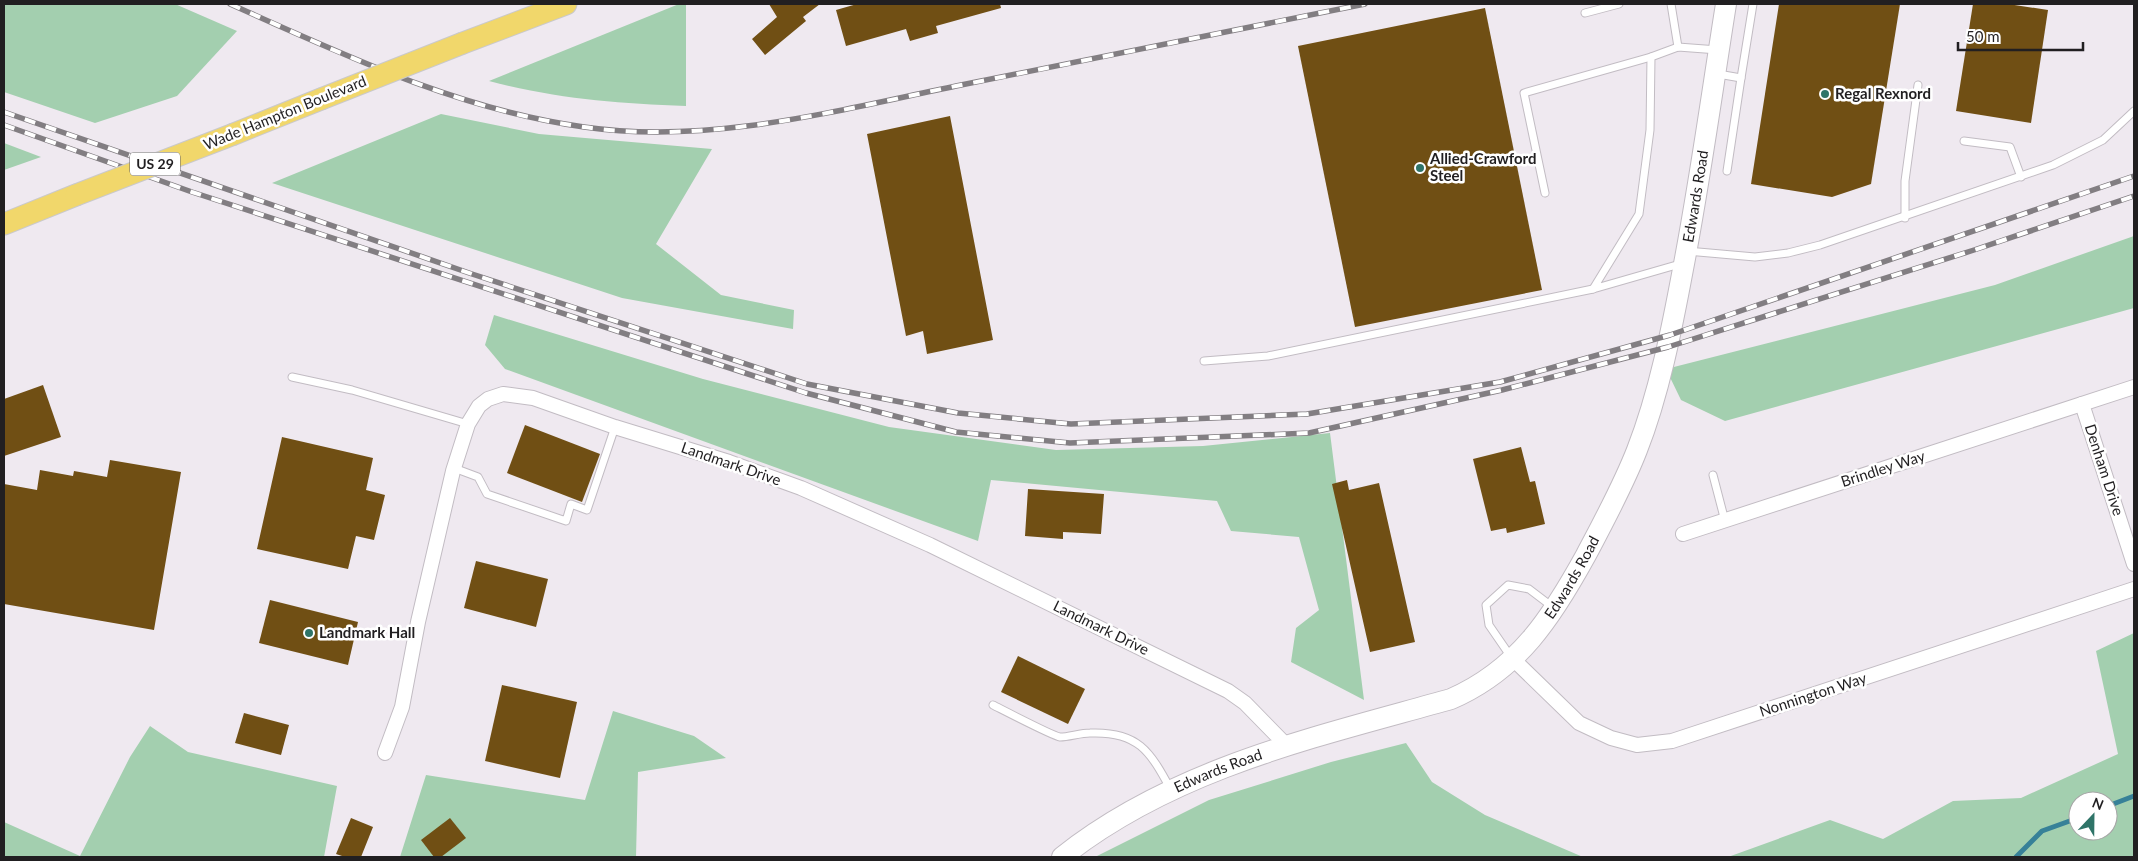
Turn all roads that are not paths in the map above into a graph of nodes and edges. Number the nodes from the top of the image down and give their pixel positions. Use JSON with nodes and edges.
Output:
{"nodes":[{"id":1,"x":566,"y":4,"type":"edge"},
{"id":2,"x":1619,"y":4,"type":"edge"},
{"id":3,"x":1671,"y":4,"type":"edge"},
{"id":4,"x":1726,"y":4,"type":"edge"},
{"id":5,"x":1753,"y":4,"type":"edge"},
{"id":6,"x":1585,"y":13,"type":"dead end"},
{"id":7,"x":1678,"y":47,"type":"junction"},
{"id":8,"x":1718,"y":50,"type":"junction"},
{"id":9,"x":1651,"y":57,"type":"junction"},
{"id":10,"x":1715,"y":74,"type":"junction"},
{"id":11,"x":1741,"y":78,"type":"junction"},
{"id":12,"x":1918,"y":85,"type":"dead end"},
{"id":13,"x":2134,"y":111,"type":"edge"},
{"id":14,"x":1964,"y":141,"type":"dead end"},
{"id":15,"x":1727,"y":171,"type":"dead end"},
{"id":16,"x":2020,"y":177,"type":"junction"},
{"id":17,"x":1545,"y":193,"type":"dead end"},
{"id":18,"x":1906,"y":218,"type":"junction"},
{"id":19,"x":4,"y":224,"type":"edge"},
{"id":20,"x":1685,"y":257,"type":"junction"},
{"id":21,"x":1593,"y":290,"type":"junction"},
{"id":22,"x":1204,"y":361,"type":"dead end"},
{"id":23,"x":292,"y":377,"type":"dead end"},
{"id":24,"x":2134,"y":387,"type":"edge"},
{"id":25,"x":2082,"y":404,"type":"junction"},
{"id":26,"x":468,"y":424,"type":"junction"},
{"id":27,"x":615,"y":427,"type":"junction"},
{"id":28,"x":454,"y":468,"type":"junction"},
{"id":29,"x":1713,"y":474,"type":"dead end"},
{"id":30,"x":1725,"y":521,"type":"junction"},
{"id":31,"x":1683,"y":534,"type":"dead end"},
{"id":32,"x":2134,"y":564,"type":"edge"},
{"id":33,"x":2134,"y":589,"type":"edge"},
{"id":34,"x":1555,"y":608,"type":"junction"},
{"id":35,"x":1513,"y":659,"type":"junction"},
{"id":36,"x":993,"y":705,"type":"dead end"},
{"id":37,"x":1286,"y":746,"type":"junction"},
{"id":38,"x":385,"y":753,"type":"dead end"},
{"id":39,"x":1171,"y":791,"type":"junction"},
{"id":40,"x":1062,"y":857,"type":"edge"}],
"edges":[{"from":1,"to":19,"type":"main road","name":"Wade Hampton Boulevard","number":"US 29","bridge":true},
{"from":2,"to":6,"type":"lane"},
{"from":3,"to":7,"type":"lane"},
{"from":4,"to":8,"type":"main road","name":"Edwards Road"},
{"from":5,"to":11,"type":"lane"},
{"from":7,"to":8,"type":"lane"},
{"from":7,"to":9,"type":"lane"},
{"from":8,"to":10,"type":"main road","name":"Edwards Road"},
{"from":9,"to":17,"type":"lane"},
{"from":9,"to":21,"type":"lane"},
{"from":10,"to":11,"type":"lane"},
{"from":10,"to":20,"type":"main road","name":"Edwards Road"},
{"from":11,"to":15,"type":"lane"},
{"from":12,"to":18,"type":"lane"},
{"from":13,"to":16,"type":"lane"},
{"from":14,"to":16,"type":"lane"},
{"from":16,"to":18,"type":"lane"},
{"from":18,"to":20,"type":"lane"},
{"from":20,"to":21,"type":"lane"},
{"from":20,"to":34,"type":"main road","name":"Edwards Road"},
{"from":21,"to":22,"type":"lane"},
{"from":23,"to":26,"type":"lane"},
{"from":24,"to":25,"type":"street","name":"Brindley Way"},
{"from":25,"to":30,"type":"street","name":"Brindley Way"},
{"from":25,"to":32,"type":"street","name":"Denham Drive"},
{"from":26,"to":27,"type":"street","name":"Landmark Drive"},
{"from":26,"to":28,"type":"street","name":"Landmark Drive"},
{"from":27,"to":28,"type":"lane"},
{"from":27,"to":37,"type":"street","name":"Landmark Drive"},
{"from":28,"to":38,"type":"street","name":"Landmark Drive"},
{"from":29,"to":30,"type":"lane"},
{"from":30,"to":31,"type":"street","name":"Brindley Way"},
{"from":33,"to":35,"type":"street","name":"Nonnington Way"},
{"from":34,"to":35,"type":"main road","name":"Edwards Road"},
{"from":34,"to":35,"type":"lane"},
{"from":35,"to":37,"type":"main road","name":"Edwards Road"},
{"from":36,"to":39,"type":"lane"},
{"from":37,"to":39,"type":"main road","name":"Edwards Road"},
{"from":39,"to":40,"type":"main road","name":"Edwards Road"}]}
